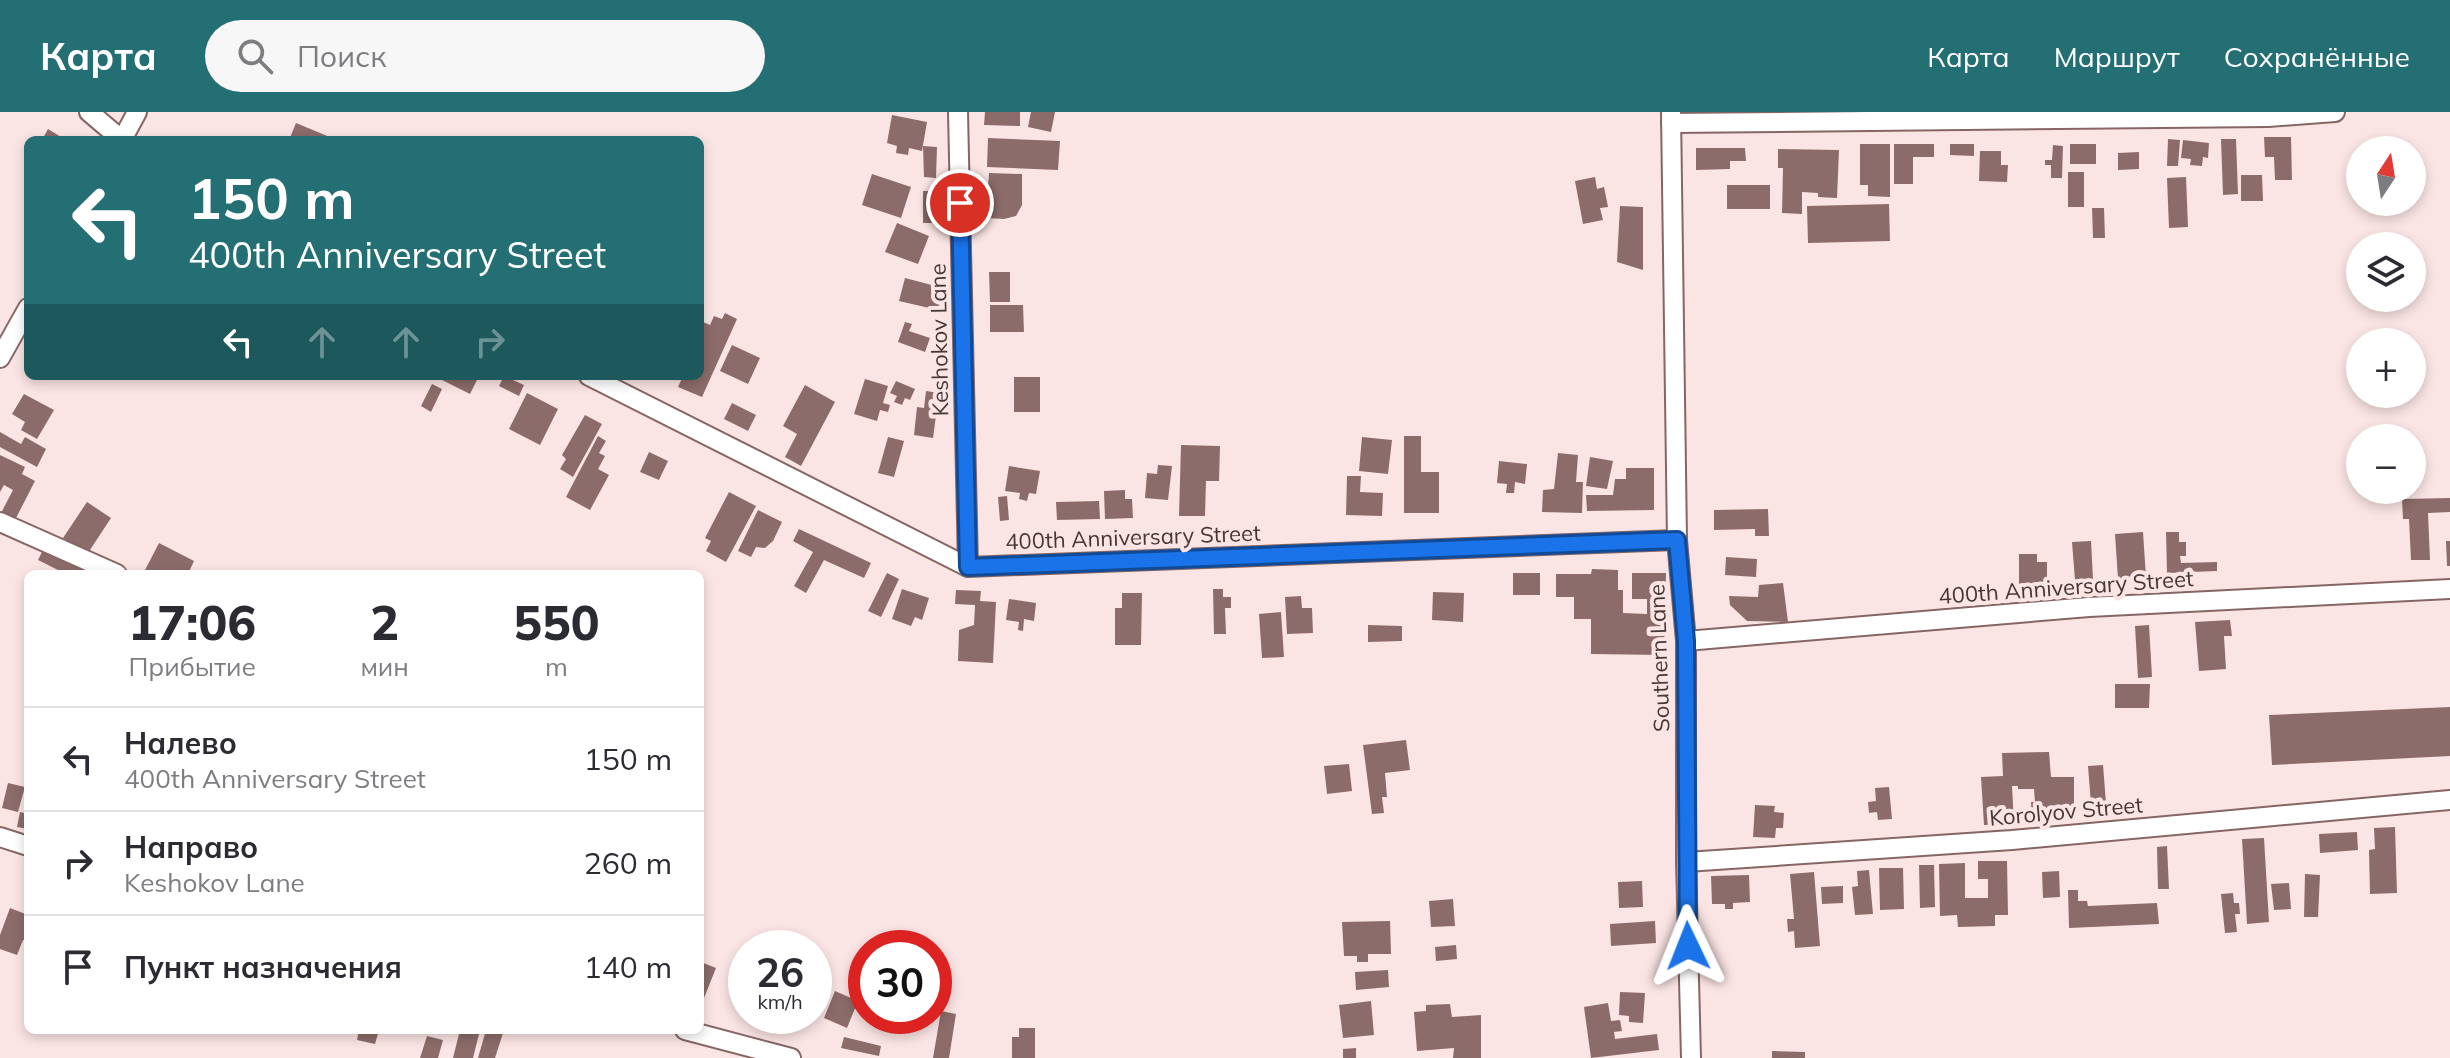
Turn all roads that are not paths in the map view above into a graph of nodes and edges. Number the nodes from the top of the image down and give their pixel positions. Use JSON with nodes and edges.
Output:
{"nodes":[{"id":1,"x":89,"y":112,"type":"edge"},
{"id":2,"x":137,"y":112,"type":"edge"},
{"id":3,"x":958,"y":112,"type":"edge"},
{"id":4,"x":2335,"y":112,"type":"edge"},
{"id":5,"x":1671,"y":117,"type":"edge"},
{"id":6,"x":117,"y":136,"type":"edge"},
{"id":7,"x":124,"y":136,"type":"edge"},
{"id":8,"x":24,"y":315,"type":"edge"},
{"id":9,"x":0,"y":358,"type":"edge"},
{"id":10,"x":597,"y":380,"type":"edge"},
{"id":11,"x":0,"y":522,"type":"edge"},
{"id":12,"x":1677,"y":540,"type":"junction"},
{"id":13,"x":968,"y":567,"type":"junction"},
{"id":14,"x":108,"y":570,"type":"edge"},
{"id":15,"x":2450,"y":589,"type":"edge"},
{"id":16,"x":1686,"y":641,"type":"junction"},
{"id":17,"x":2450,"y":800,"type":"edge"},
{"id":18,"x":0,"y":837,"type":"edge"},
{"id":19,"x":24,"y":845,"type":"edge"},
{"id":20,"x":1686,"y":862,"type":"junction"},
{"id":21,"x":700,"y":1034,"type":"edge"},
{"id":22,"x":791,"y":1058,"type":"edge"},
{"id":23,"x":1691,"y":1058,"type":"edge"}],
"edges":[{"from":1,"to":6,"type":"street"},
{"from":2,"to":7,"type":"street"},
{"from":3,"to":13,"type":"street","name":"Keshokov Lane"},
{"from":4,"to":5,"type":"street"},
{"from":5,"to":12,"type":"street","name":"Southern Lane"},
{"from":8,"to":9,"type":"street"},
{"from":10,"to":13,"type":"street","name":"400th Anniversary Street"},
{"from":11,"to":14,"type":"street"},
{"from":12,"to":13,"type":"street","name":"400th Anniversary Street"},
{"from":12,"to":16,"type":"street","name":"Southern Lane"},
{"from":15,"to":16,"type":"street","name":"400th Anniversary Street"},
{"from":16,"to":20,"type":"street","name":"Southern Lane"},
{"from":17,"to":20,"type":"street","name":"Korolyov Street"},
{"from":18,"to":19,"type":"street"},
{"from":20,"to":23,"type":"street","name":"Southern Lane"},
{"from":21,"to":22,"type":"street"}]}
